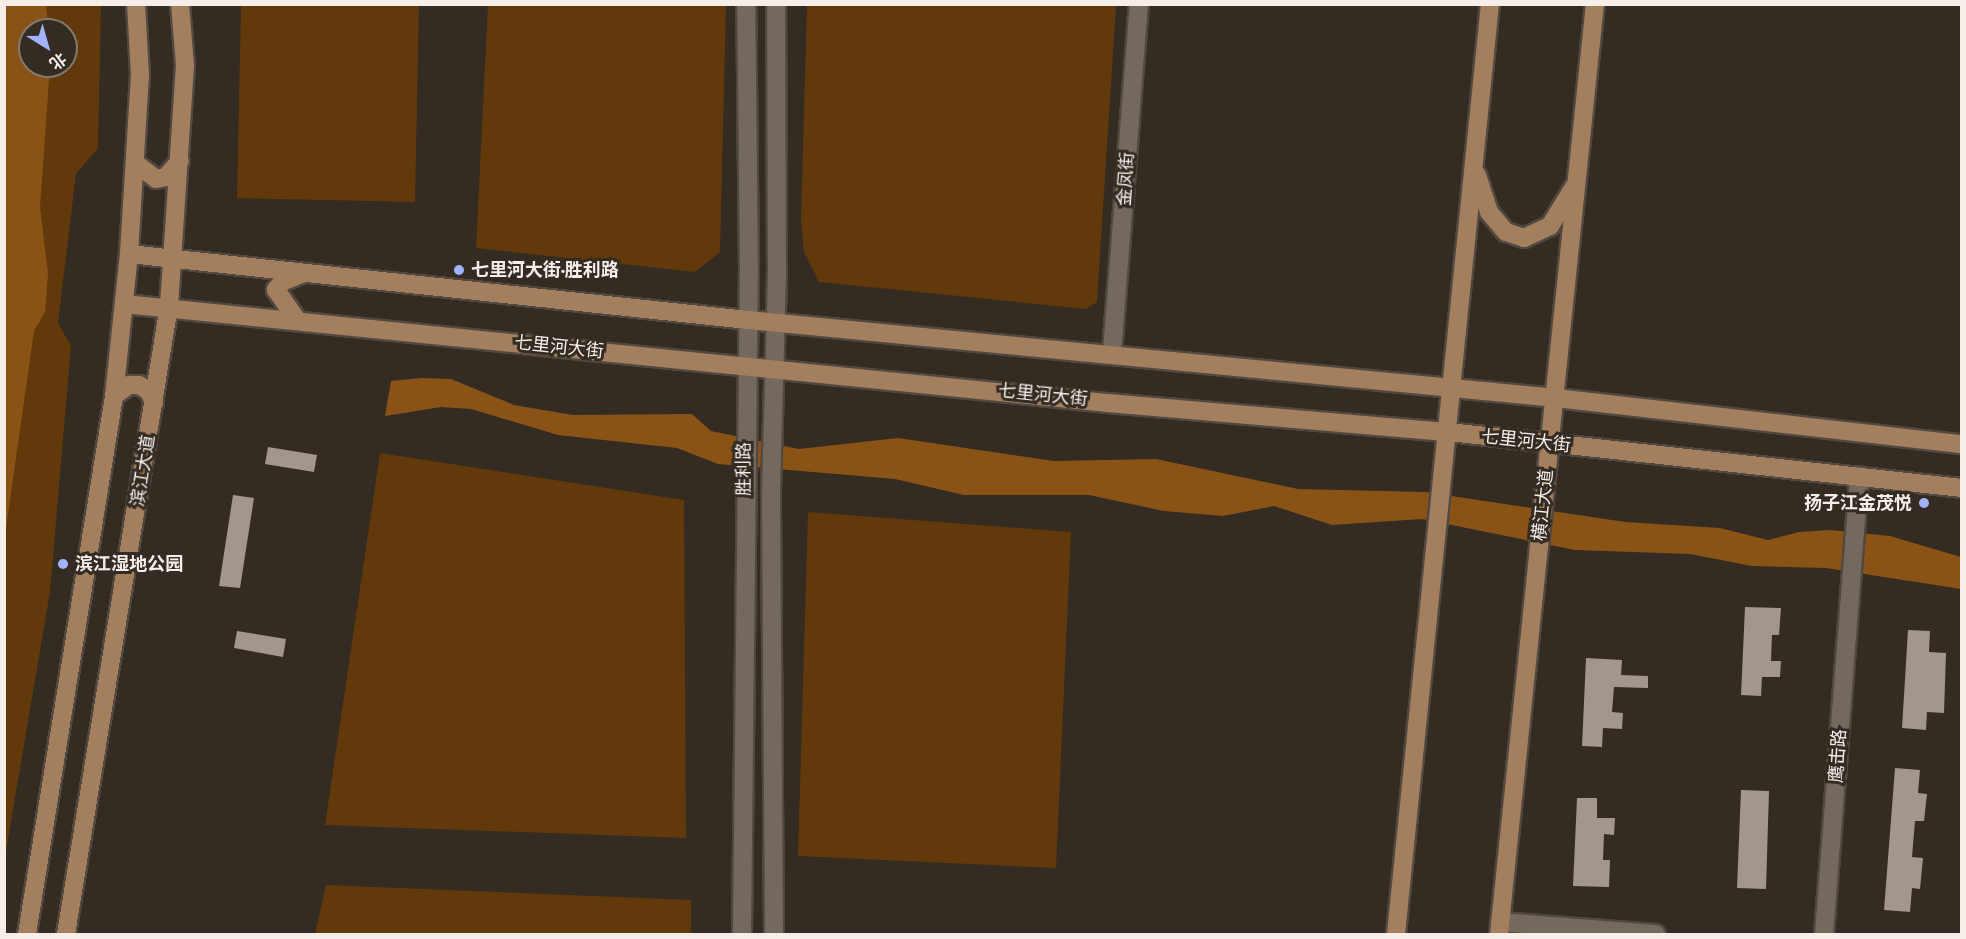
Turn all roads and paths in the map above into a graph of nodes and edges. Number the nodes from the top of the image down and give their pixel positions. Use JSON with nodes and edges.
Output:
{"nodes":[{"id":1,"x":136,"y":4,"type":"edge"},
{"id":2,"x":180,"y":4,"type":"edge"},
{"id":3,"x":746,"y":4,"type":"edge"},
{"id":4,"x":776,"y":4,"type":"edge"},
{"id":5,"x":1139,"y":4,"type":"edge"},
{"id":6,"x":1490,"y":4,"type":"edge"},
{"id":7,"x":1595,"y":4,"type":"edge"},
{"id":8,"x":180,"y":161,"type":"junction"},
{"id":9,"x":135,"y":163,"type":"junction"},
{"id":10,"x":1474,"y":168,"type":"junction"},
{"id":11,"x":745,"y":175,"type":"junction"},
{"id":12,"x":775,"y":175,"type":"junction"},
{"id":13,"x":1577,"y":181,"type":"junction"},
{"id":14,"x":129,"y":254,"type":"junction"},
{"id":15,"x":174,"y":258,"type":"junction"},
{"id":16,"x":304,"y":273,"type":"junction"},
{"id":17,"x":124,"y":304,"type":"junction"},
{"id":18,"x":169,"y":306,"type":"junction"},
{"id":19,"x":297,"y":320,"type":"junction"},
{"id":20,"x":747,"y":320,"type":"junction"},
{"id":21,"x":776,"y":322,"type":"junction"},
{"id":22,"x":1113,"y":353,"type":"junction"},
{"id":23,"x":746,"y":366,"type":"junction"},
{"id":24,"x":773,"y":368,"type":"junction"},
{"id":25,"x":1453,"y":389,"type":"junction"},
{"id":26,"x":114,"y":396,"type":"junction"},
{"id":27,"x":1556,"y":398,"type":"junction"},
{"id":28,"x":154,"y":403,"type":"junction"},
{"id":29,"x":1449,"y":432,"type":"junction"},
{"id":30,"x":1549,"y":444,"type":"junction"},
{"id":31,"x":1962,"y":444,"type":"edge"},
{"id":32,"x":1859,"y":476,"type":"junction"},
{"id":33,"x":1962,"y":488,"type":"edge"},
{"id":34,"x":1499,"y":928,"type":"edge"},
{"id":35,"x":27,"y":934,"type":"edge"},
{"id":36,"x":66,"y":934,"type":"edge"},
{"id":37,"x":742,"y":934,"type":"edge"},
{"id":38,"x":774,"y":934,"type":"edge"},
{"id":39,"x":1396,"y":934,"type":"edge"},
{"id":40,"x":1656,"y":934,"type":"edge"},
{"id":41,"x":1824,"y":934,"type":"edge"}],
"edges":[{"from":1,"to":9,"type":"main road"},
{"from":2,"to":8,"type":"main road","name":"滨江大道"},
{"from":3,"to":11,"type":"street","name":"胜利路"},
{"from":4,"to":12,"type":"street","name":"胜利路"},
{"from":5,"to":22,"type":"street","name":"金凤街"},
{"from":6,"to":10,"type":"main road"},
{"from":7,"to":13,"type":"main road","name":"横江大道"},
{"from":8,"to":9,"type":"main road"},
{"from":8,"to":15,"type":"main road","name":"滨江大道"},
{"from":9,"to":14,"type":"main road"},
{"from":10,"to":13,"type":"main road"},
{"from":10,"to":25,"type":"main road"},
{"from":11,"to":12,"type":"street"},
{"from":11,"to":20,"type":"street","name":"胜利路"},
{"from":12,"to":21,"type":"street","name":"胜利路"},
{"from":13,"to":27,"type":"main road","name":"横江大道"},
{"from":14,"to":15,"type":"main road"},
{"from":14,"to":17,"type":"main road"},
{"from":15,"to":16,"type":"main road"},
{"from":15,"to":18,"type":"main road","name":"滨江大道"},
{"from":16,"to":19,"type":"main road"},
{"from":16,"to":20,"type":"main road"},
{"from":17,"to":18,"type":"main road","name":"七里河大街"},
{"from":17,"to":26,"type":"main road"},
{"from":18,"to":19,"type":"main road","name":"七里河大街"},
{"from":18,"to":28,"type":"main road","name":"滨江大道"},
{"from":19,"to":23,"type":"main road","name":"七里河大街"},
{"from":20,"to":21,"type":"main road"},
{"from":20,"to":23,"type":"street","name":"胜利路"},
{"from":21,"to":22,"type":"main road"},
{"from":21,"to":24,"type":"street","name":"胜利路"},
{"from":22,"to":25,"type":"main road"},
{"from":23,"to":24,"type":"main road","name":"七里河大街"},
{"from":23,"to":37,"type":"street","name":"胜利路"},
{"from":24,"to":29,"type":"main road","name":"七里河大街"},
{"from":24,"to":38,"type":"street","name":"胜利路"},
{"from":25,"to":27,"type":"main road"},
{"from":25,"to":29,"type":"main road"},
{"from":26,"to":28,"type":"main road"},
{"from":26,"to":35,"type":"main road"},
{"from":27,"to":30,"type":"main road","name":"横江大道"},
{"from":27,"to":31,"type":"main road"},
{"from":28,"to":36,"type":"main road","name":"滨江大道"},
{"from":29,"to":30,"type":"main road","name":"七里河大街"},
{"from":29,"to":39,"type":"main road"},
{"from":30,"to":32,"type":"main road","name":"七里河大街"},
{"from":30,"to":34,"type":"main road","name":"横江大道"},
{"from":32,"to":33,"type":"main road","name":"七里河大街"},
{"from":32,"to":41,"type":"street","name":"鹰击路"},
{"from":34,"to":40,"type":"street"}]}
